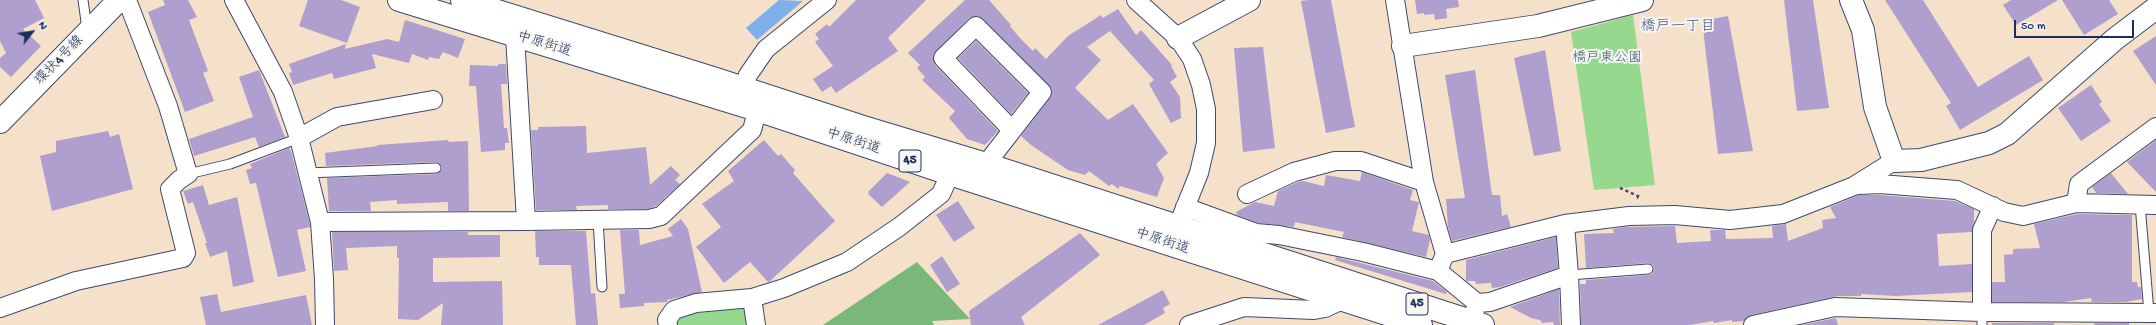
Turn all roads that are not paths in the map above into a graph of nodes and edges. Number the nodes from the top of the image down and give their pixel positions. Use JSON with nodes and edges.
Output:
{"nodes":[{"id":1,"x":83,"y":0,"type":"edge"},
{"id":2,"x":119,"y":0,"type":"edge"},
{"id":3,"x":127,"y":0,"type":"edge"},
{"id":4,"x":234,"y":0,"type":"edge"},
{"id":5,"x":399,"y":0,"type":"edge"},
{"id":6,"x":462,"y":0,"type":"edge"},
{"id":7,"x":827,"y":0,"type":"edge"},
{"id":8,"x":1136,"y":0,"type":"edge"},
{"id":9,"x":1249,"y":0,"type":"edge"},
{"id":10,"x":1395,"y":0,"type":"edge"},
{"id":11,"x":1642,"y":0,"type":"edge"},
{"id":12,"x":1851,"y":0,"type":"edge"},
{"id":13,"x":2156,"y":8,"type":"edge"},
{"id":14,"x":87,"y":32,"type":"junction"},
{"id":15,"x":515,"y":36,"type":"junction"},
{"id":16,"x":1178,"y":38,"type":"junction"},
{"id":17,"x":1403,"y":46,"type":"junction"},
{"id":18,"x":749,"y":99,"type":"junction"},
{"id":19,"x":434,"y":100,"type":"dead end"},
{"id":20,"x":0,"y":122,"type":"edge"},
{"id":21,"x":2156,"y":127,"type":"edge"},
{"id":22,"x":1012,"y":130,"type":"junction"},
{"id":23,"x":299,"y":138,"type":"junction"},
{"id":24,"x":1894,"y":161,"type":"junction"},
{"id":25,"x":986,"y":164,"type":"junction"},
{"id":26,"x":436,"y":168,"type":"dead end"},
{"id":27,"x":307,"y":173,"type":"junction"},
{"id":28,"x":188,"y":174,"type":"junction"},
{"id":29,"x":950,"y":174,"type":"junction"},
{"id":30,"x":1424,"y":182,"type":"junction"},
{"id":31,"x":1854,"y":186,"type":"junction"},
{"id":32,"x":1247,"y":194,"type":"dead end"},
{"id":33,"x":2076,"y":203,"type":"junction"},
{"id":34,"x":2148,"y":204,"type":"edge"},
{"id":35,"x":1993,"y":206,"type":"junction"},
{"id":36,"x":1181,"y":217,"type":"junction"},
{"id":37,"x":598,"y":220,"type":"junction"},
{"id":38,"x":526,"y":221,"type":"junction"},
{"id":39,"x":320,"y":222,"type":"junction"},
{"id":40,"x":1565,"y":224,"type":"junction"},
{"id":41,"x":1445,"y":254,"type":"junction"},
{"id":42,"x":1648,"y":269,"type":"dead end"},
{"id":43,"x":1438,"y":271,"type":"junction"},
{"id":44,"x":1569,"y":275,"type":"junction"},
{"id":45,"x":602,"y":287,"type":"dead end"},
{"id":46,"x":1346,"y":291,"type":"junction"},
{"id":47,"x":752,"y":298,"type":"junction"},
{"id":48,"x":0,"y":308,"type":"edge"},
{"id":49,"x":2152,"y":313,"type":"edge"},
{"id":50,"x":1478,"y":317,"type":"edge"},
{"id":51,"x":1982,"y":319,"type":"edge"},
{"id":52,"x":325,"y":325,"type":"edge"},
{"id":53,"x":668,"y":325,"type":"edge"},
{"id":54,"x":756,"y":325,"type":"edge"},
{"id":55,"x":1189,"y":325,"type":"edge"},
{"id":56,"x":1420,"y":325,"type":"edge"},
{"id":57,"x":1571,"y":325,"type":"edge"},
{"id":58,"x":1753,"y":325,"type":"edge"}],
"edges":[{"from":1,"to":14,"type":"lane"},
{"from":2,"to":14,"type":"main road","name":"環状4号線"},
{"from":3,"to":28,"type":"street"},
{"from":4,"to":23,"type":"street"},
{"from":5,"to":15,"type":"main road","name":"中原街道","number":"45"},
{"from":6,"to":18,"type":"main road","name":"中原街道","number":"45"},
{"from":7,"to":18,"type":"street"},
{"from":8,"to":16,"type":"street"},
{"from":9,"to":16,"type":"main road"},
{"from":10,"to":17,"type":"street"},
{"from":11,"to":17,"type":"main road"},
{"from":12,"to":24,"type":"main road"},
{"from":13,"to":24,"type":"main road"},
{"from":14,"to":20,"type":"main road","name":"環状4号線"},
{"from":15,"to":18,"type":"main road","name":"中原街道","number":"45"},
{"from":15,"to":38,"type":"street"},
{"from":16,"to":36,"type":"street"},
{"from":17,"to":30,"type":"street"},
{"from":18,"to":25,"type":"main road","name":"中原街道","number":"45"},
{"from":18,"to":29,"type":"main road","name":"中原街道","number":"45"},
{"from":18,"to":37,"type":"street"},
{"from":19,"to":23,"type":"street"},
{"from":21,"to":33,"type":"street"},
{"from":22,"to":22,"type":"street"},
{"from":22,"to":25,"type":"street"},
{"from":23,"to":27,"type":"street"},
{"from":23,"to":28,"type":"lane"},
{"from":24,"to":31,"type":"street"},
{"from":25,"to":36,"type":"main road","name":"中原街道","number":"45"},
{"from":26,"to":27,"type":"lane"},
{"from":27,"to":39,"type":"street"},
{"from":28,"to":48,"type":"street"},
{"from":29,"to":46,"type":"main road","name":"中原街道","number":"45"},
{"from":29,"to":47,"type":"street"},
{"from":30,"to":32,"type":"street"},
{"from":30,"to":41,"type":"street"},
{"from":31,"to":35,"type":"street"},
{"from":31,"to":40,"type":"street"},
{"from":33,"to":34,"type":"street"},
{"from":33,"to":35,"type":"street"},
{"from":34,"to":49,"type":"lane"},
{"from":35,"to":51,"type":"street"},
{"from":36,"to":43,"type":"street"},
{"from":36,"to":46,"type":"main road","name":"中原街道","number":"45"},
{"from":37,"to":38,"type":"street"},
{"from":37,"to":45,"type":"lane"},
{"from":38,"to":39,"type":"street"},
{"from":39,"to":52,"type":"street"},
{"from":40,"to":41,"type":"street"},
{"from":40,"to":44,"type":"street"},
{"from":41,"to":43,"type":"street"},
{"from":42,"to":44,"type":"lane"},
{"from":43,"to":50,"type":"street"},
{"from":44,"to":50,"type":"street"},
{"from":44,"to":57,"type":"street"},
{"from":46,"to":50,"type":"main road","name":"中原街道","number":"45"},
{"from":46,"to":55,"type":"street"},
{"from":46,"to":56,"type":"main road","name":"中原街道","number":"45"},
{"from":47,"to":53,"type":"street"},
{"from":47,"to":54,"type":"street"},
{"from":49,"to":51,"type":"street"},
{"from":51,"to":58,"type":"street"}]}
